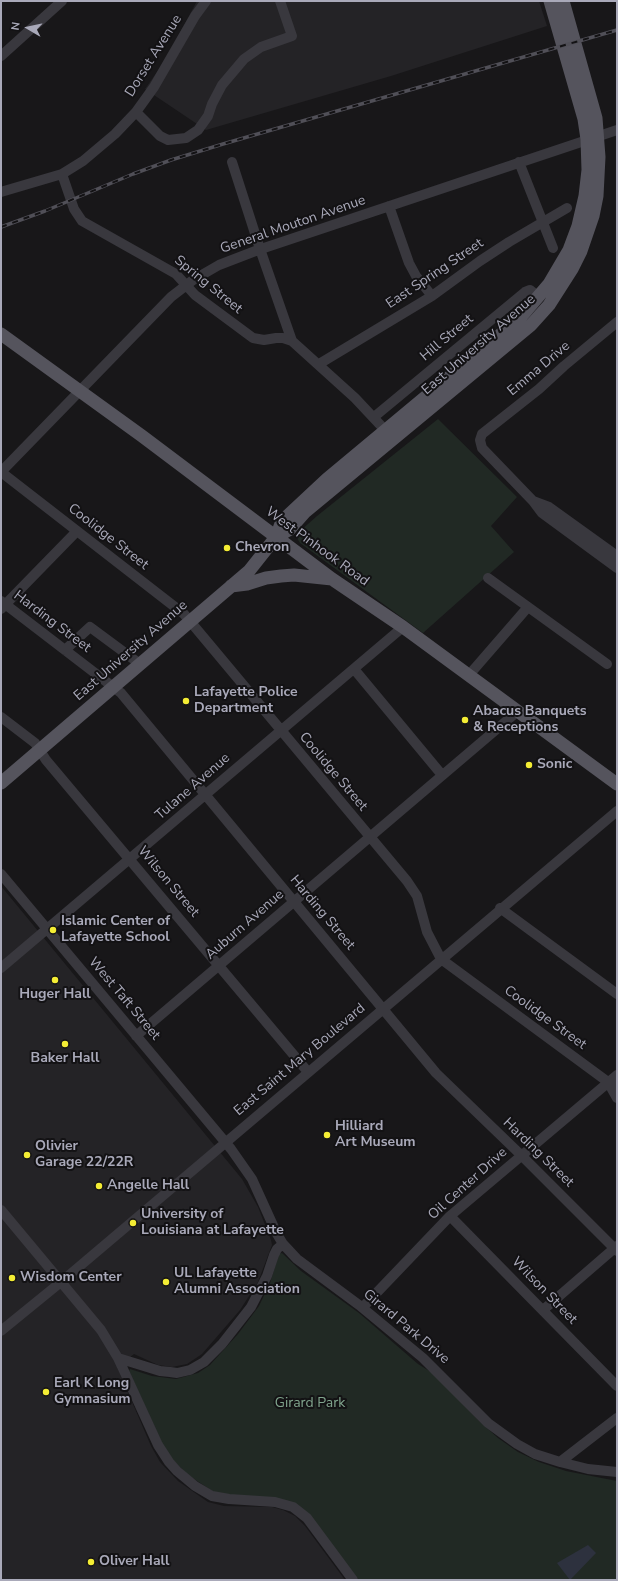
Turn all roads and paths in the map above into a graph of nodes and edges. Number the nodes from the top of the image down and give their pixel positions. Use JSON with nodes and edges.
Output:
{"nodes":[{"id":1,"x":62,"y":1,"type":"edge"},
{"id":2,"x":206,"y":1,"type":"edge"},
{"id":3,"x":280,"y":1,"type":"edge"},
{"id":4,"x":550,"y":1,"type":"edge"},
{"id":5,"x":563,"y":1,"type":"edge"},
{"id":6,"x":1,"y":56,"type":"edge"},
{"id":7,"x":136,"y":112,"type":"junction"},
{"id":8,"x":617,"y":130,"type":"edge"},
{"id":9,"x":592,"y":138,"type":"junction"},
{"id":10,"x":232,"y":162,"type":"dead end"},
{"id":11,"x":519,"y":162,"type":"junction"},
{"id":12,"x":62,"y":174,"type":"junction"},
{"id":13,"x":1,"y":192,"type":"edge"},
{"id":14,"x":389,"y":206,"type":"junction"},
{"id":15,"x":567,"y":208,"type":"dead end"},
{"id":16,"x":542,"y":222,"type":"junction"},
{"id":17,"x":553,"y":248,"type":"dead end"},
{"id":18,"x":260,"y":249,"type":"junction"},
{"id":19,"x":186,"y":284,"type":"junction"},
{"id":20,"x":432,"y":296,"type":"junction"},
{"id":21,"x":544,"y":301,"type":"junction"},
{"id":22,"x":617,"y":322,"type":"edge"},
{"id":23,"x":1,"y":334,"type":"edge"},
{"id":24,"x":292,"y":341,"type":"junction"},
{"id":25,"x":319,"y":364,"type":"junction"},
{"id":26,"x":81,"y":391,"type":"junction"},
{"id":27,"x":374,"y":417,"type":"junction"},
{"id":28,"x":389,"y":435,"type":"junction"},
{"id":29,"x":1,"y":472,"type":"edge"},
{"id":30,"x":77,"y":531,"type":"junction"},
{"id":31,"x":276,"y":538,"type":"junction"},
{"id":32,"x":617,"y":564,"type":"edge"},
{"id":33,"x":488,"y":578,"type":"dead end"},
{"id":34,"x":332,"y":579,"type":"junction"},
{"id":35,"x":231,"y":586,"type":"junction"},
{"id":36,"x":3,"y":605,"type":"edge"},
{"id":37,"x":528,"y":607,"type":"junction"},
{"id":38,"x":190,"y":622,"type":"junction"},
{"id":39,"x":403,"y":627,"type":"junction"},
{"id":40,"x":65,"y":650,"type":"junction"},
{"id":41,"x":140,"y":664,"type":"junction"},
{"id":42,"x":607,"y":664,"type":"dead end"},
{"id":43,"x":354,"y":669,"type":"junction"},
{"id":44,"x":469,"y":675,"type":"junction"},
{"id":45,"x":114,"y":687,"type":"junction"},
{"id":46,"x":518,"y":711,"type":"junction"},
{"id":47,"x":1,"y":717,"type":"edge"},
{"id":48,"x":280,"y":730,"type":"junction"},
{"id":49,"x":40,"y":750,"type":"junction"},
{"id":50,"x":442,"y":776,"type":"junction"},
{"id":51,"x":1,"y":783,"type":"edge"},
{"id":52,"x":617,"y":784,"type":"edge"},
{"id":53,"x":206,"y":795,"type":"junction"},
{"id":54,"x":617,"y":811,"type":"edge"},
{"id":55,"x":370,"y":838,"type":"junction"},
{"id":56,"x":131,"y":860,"type":"junction"},
{"id":57,"x":1,"y":874,"type":"edge"},
{"id":58,"x":294,"y":902,"type":"junction"},
{"id":59,"x":500,"y":908,"type":"junction"},
{"id":60,"x":47,"y":930,"type":"junction"},
{"id":61,"x":441,"y":959,"type":"junction"},
{"id":62,"x":220,"y":965,"type":"junction"},
{"id":63,"x":1,"y":968,"type":"edge"},
{"id":64,"x":617,"y":994,"type":"edge"},
{"id":65,"x":383,"y":1008,"type":"junction"},
{"id":66,"x":136,"y":1036,"type":"junction"},
{"id":67,"x":308,"y":1072,"type":"junction"},
{"id":68,"x":617,"y":1075,"type":"edge"},
{"id":69,"x":613,"y":1084,"type":"edge"},
{"id":70,"x":617,"y":1098,"type":"edge"},
{"id":71,"x":225,"y":1142,"type":"junction"},
{"id":72,"x":522,"y":1155,"type":"junction"},
{"id":73,"x":1,"y":1210,"type":"edge"},
{"id":74,"x":450,"y":1216,"type":"junction"},
{"id":75,"x":283,"y":1244,"type":"junction"},
{"id":76,"x":616,"y":1248,"type":"edge"},
{"id":77,"x":61,"y":1282,"type":"junction"},
{"id":78,"x":363,"y":1307,"type":"junction"},
{"id":79,"x":542,"y":1310,"type":"junction"},
{"id":80,"x":1,"y":1331,"type":"edge"},
{"id":81,"x":118,"y":1358,"type":"junction"},
{"id":82,"x":617,"y":1386,"type":"edge"},
{"id":83,"x":617,"y":1418,"type":"edge"},
{"id":84,"x":560,"y":1462,"type":"junction"},
{"id":85,"x":617,"y":1472,"type":"edge"},
{"id":86,"x":353,"y":1580,"type":"edge"}],
"edges":[{"from":1,"to":6,"type":"street"},
{"from":2,"to":7,"type":"street","name":"Dorset Avenue"},
{"from":3,"to":7,"type":"street"},
{"from":4,"to":9,"type":"main road","name":"East University Avenue"},
{"from":5,"to":9,"type":"main road","name":"East University Avenue"},
{"from":7,"to":12,"type":"street","name":"Dorset Avenue"},
{"from":8,"to":9,"type":"street","name":"General Mouton Avenue"},
{"from":9,"to":11,"type":"street","name":"General Mouton Avenue"},
{"from":9,"to":21,"type":"main road","name":"East University Avenue"},
{"from":10,"to":18,"type":"street"},
{"from":11,"to":14,"type":"street","name":"General Mouton Avenue"},
{"from":11,"to":16,"type":"street"},
{"from":12,"to":13,"type":"street","name":"Dorset Avenue"},
{"from":12,"to":19,"type":"street","name":"Spring Street"},
{"from":14,"to":18,"type":"street","name":"General Mouton Avenue"},
{"from":14,"to":20,"type":"street"},
{"from":15,"to":16,"type":"street","name":"East Spring Street"},
{"from":16,"to":17,"type":"street"},
{"from":16,"to":20,"type":"street","name":"East Spring Street"},
{"from":18,"to":19,"type":"street","name":"General Mouton Avenue"},
{"from":18,"to":24,"type":"street"},
{"from":19,"to":24,"type":"street","name":"Spring Street"},
{"from":19,"to":26,"type":"street","name":"General Mouton Avenue"},
{"from":20,"to":25,"type":"street","name":"East Spring Street"},
{"from":21,"to":27,"type":"street","name":"Hill Street"},
{"from":21,"to":28,"type":"main road","name":"East University Avenue"},
{"from":22,"to":32,"type":"street","name":"Emma Drive"},
{"from":23,"to":26,"type":"main road","name":"West Pinhook Road"},
{"from":24,"to":25,"type":"street"},
{"from":25,"to":27,"type":"street"},
{"from":26,"to":29,"type":"street","name":"General Mouton Avenue"},
{"from":26,"to":31,"type":"main road","name":"West Pinhook Road"},
{"from":27,"to":28,"type":"street"},
{"from":28,"to":31,"type":"main road","name":"East University Avenue"},
{"from":29,"to":30,"type":"street","name":"Coolidge Street"},
{"from":30,"to":36,"type":"street"},
{"from":30,"to":38,"type":"street","name":"Coolidge Street"},
{"from":31,"to":34,"type":"main road","name":"West Pinhook Road"},
{"from":31,"to":35,"type":"main road","name":"East University Avenue"},
{"from":33,"to":37,"type":"street"},
{"from":34,"to":35,"type":"main road"},
{"from":34,"to":39,"type":"main road","name":"West Pinhook Road"},
{"from":35,"to":38,"type":"main road","name":"East University Avenue"},
{"from":36,"to":40,"type":"street","name":"Harding Street"},
{"from":37,"to":42,"type":"street"},
{"from":37,"to":44,"type":"street"},
{"from":38,"to":41,"type":"main road","name":"East University Avenue"},
{"from":38,"to":48,"type":"street","name":"Coolidge Street"},
{"from":39,"to":43,"type":"street","name":"Tulane Avenue"},
{"from":39,"to":44,"type":"main road","name":"West Pinhook Road"},
{"from":40,"to":41,"type":"street"},
{"from":40,"to":45,"type":"street","name":"Harding Street"},
{"from":41,"to":45,"type":"main road","name":"East University Avenue"},
{"from":43,"to":48,"type":"street","name":"Tulane Avenue"},
{"from":43,"to":50,"type":"street"},
{"from":44,"to":46,"type":"main road","name":"West Pinhook Road"},
{"from":45,"to":49,"type":"main road","name":"East University Avenue"},
{"from":45,"to":53,"type":"street","name":"Harding Street"},
{"from":46,"to":50,"type":"street","name":"Auburn Avenue"},
{"from":46,"to":52,"type":"main road","name":"West Pinhook Road"},
{"from":47,"to":49,"type":"street","name":"Wilson Street"},
{"from":48,"to":53,"type":"street","name":"Tulane Avenue"},
{"from":48,"to":55,"type":"street","name":"Coolidge Street"},
{"from":49,"to":51,"type":"main road","name":"East University Avenue"},
{"from":49,"to":56,"type":"street","name":"Wilson Street"},
{"from":50,"to":55,"type":"street","name":"Auburn Avenue"},
{"from":53,"to":56,"type":"street","name":"Tulane Avenue"},
{"from":53,"to":58,"type":"street","name":"Harding Street"},
{"from":54,"to":59,"type":"street","name":"East Saint Mary Boulevard"},
{"from":55,"to":58,"type":"street","name":"Auburn Avenue"},
{"from":55,"to":61,"type":"street","name":"Coolidge Street"},
{"from":56,"to":60,"type":"street","name":"Tulane Avenue"},
{"from":56,"to":62,"type":"street","name":"Wilson Street"},
{"from":57,"to":60,"type":"street","name":"West Taft Street"},
{"from":58,"to":62,"type":"street","name":"Auburn Avenue"},
{"from":58,"to":65,"type":"street","name":"Harding Street"},
{"from":59,"to":61,"type":"street","name":"East Saint Mary Boulevard"},
{"from":59,"to":64,"type":"street"},
{"from":60,"to":63,"type":"street","name":"Tulane Avenue"},
{"from":60,"to":66,"type":"street","name":"West Taft Street"},
{"from":61,"to":65,"type":"street","name":"East Saint Mary Boulevard"},
{"from":61,"to":69,"type":"street","name":"Coolidge Street"},
{"from":62,"to":66,"type":"street","name":"Auburn Avenue"},
{"from":62,"to":67,"type":"street","name":"Wilson Street"},
{"from":65,"to":67,"type":"street","name":"East Saint Mary Boulevard"},
{"from":65,"to":72,"type":"street","name":"Harding Street"},
{"from":66,"to":71,"type":"street","name":"West Taft Street"},
{"from":67,"to":71,"type":"street","name":"East Saint Mary Boulevard"},
{"from":68,"to":69,"type":"street","name":"Oil Center Drive"},
{"from":69,"to":70,"type":"street","name":"Coolidge Street"},
{"from":69,"to":72,"type":"street","name":"Oil Center Drive"},
{"from":71,"to":75,"type":"street","name":"Girard Park Drive"},
{"from":71,"to":77,"type":"street","name":"East Saint Mary Boulevard"},
{"from":72,"to":74,"type":"street","name":"Oil Center Drive"},
{"from":72,"to":76,"type":"street","name":"Harding Street"},
{"from":73,"to":77,"type":"street"},
{"from":74,"to":78,"type":"street","name":"Oil Center Drive"},
{"from":74,"to":79,"type":"street","name":"Wilson Street"},
{"from":75,"to":78,"type":"street","name":"Girard Park Drive"},
{"from":75,"to":81,"type":"street"},
{"from":76,"to":79,"type":"street"},
{"from":77,"to":80,"type":"street","name":"East Saint Mary Boulevard"},
{"from":77,"to":81,"type":"street"},
{"from":78,"to":84,"type":"street","name":"Girard Park Drive"},
{"from":79,"to":82,"type":"street","name":"Wilson Street"},
{"from":81,"to":86,"type":"street"},
{"from":83,"to":84,"type":"street"},
{"from":84,"to":85,"type":"street","name":"Girard Park Drive"}]}
